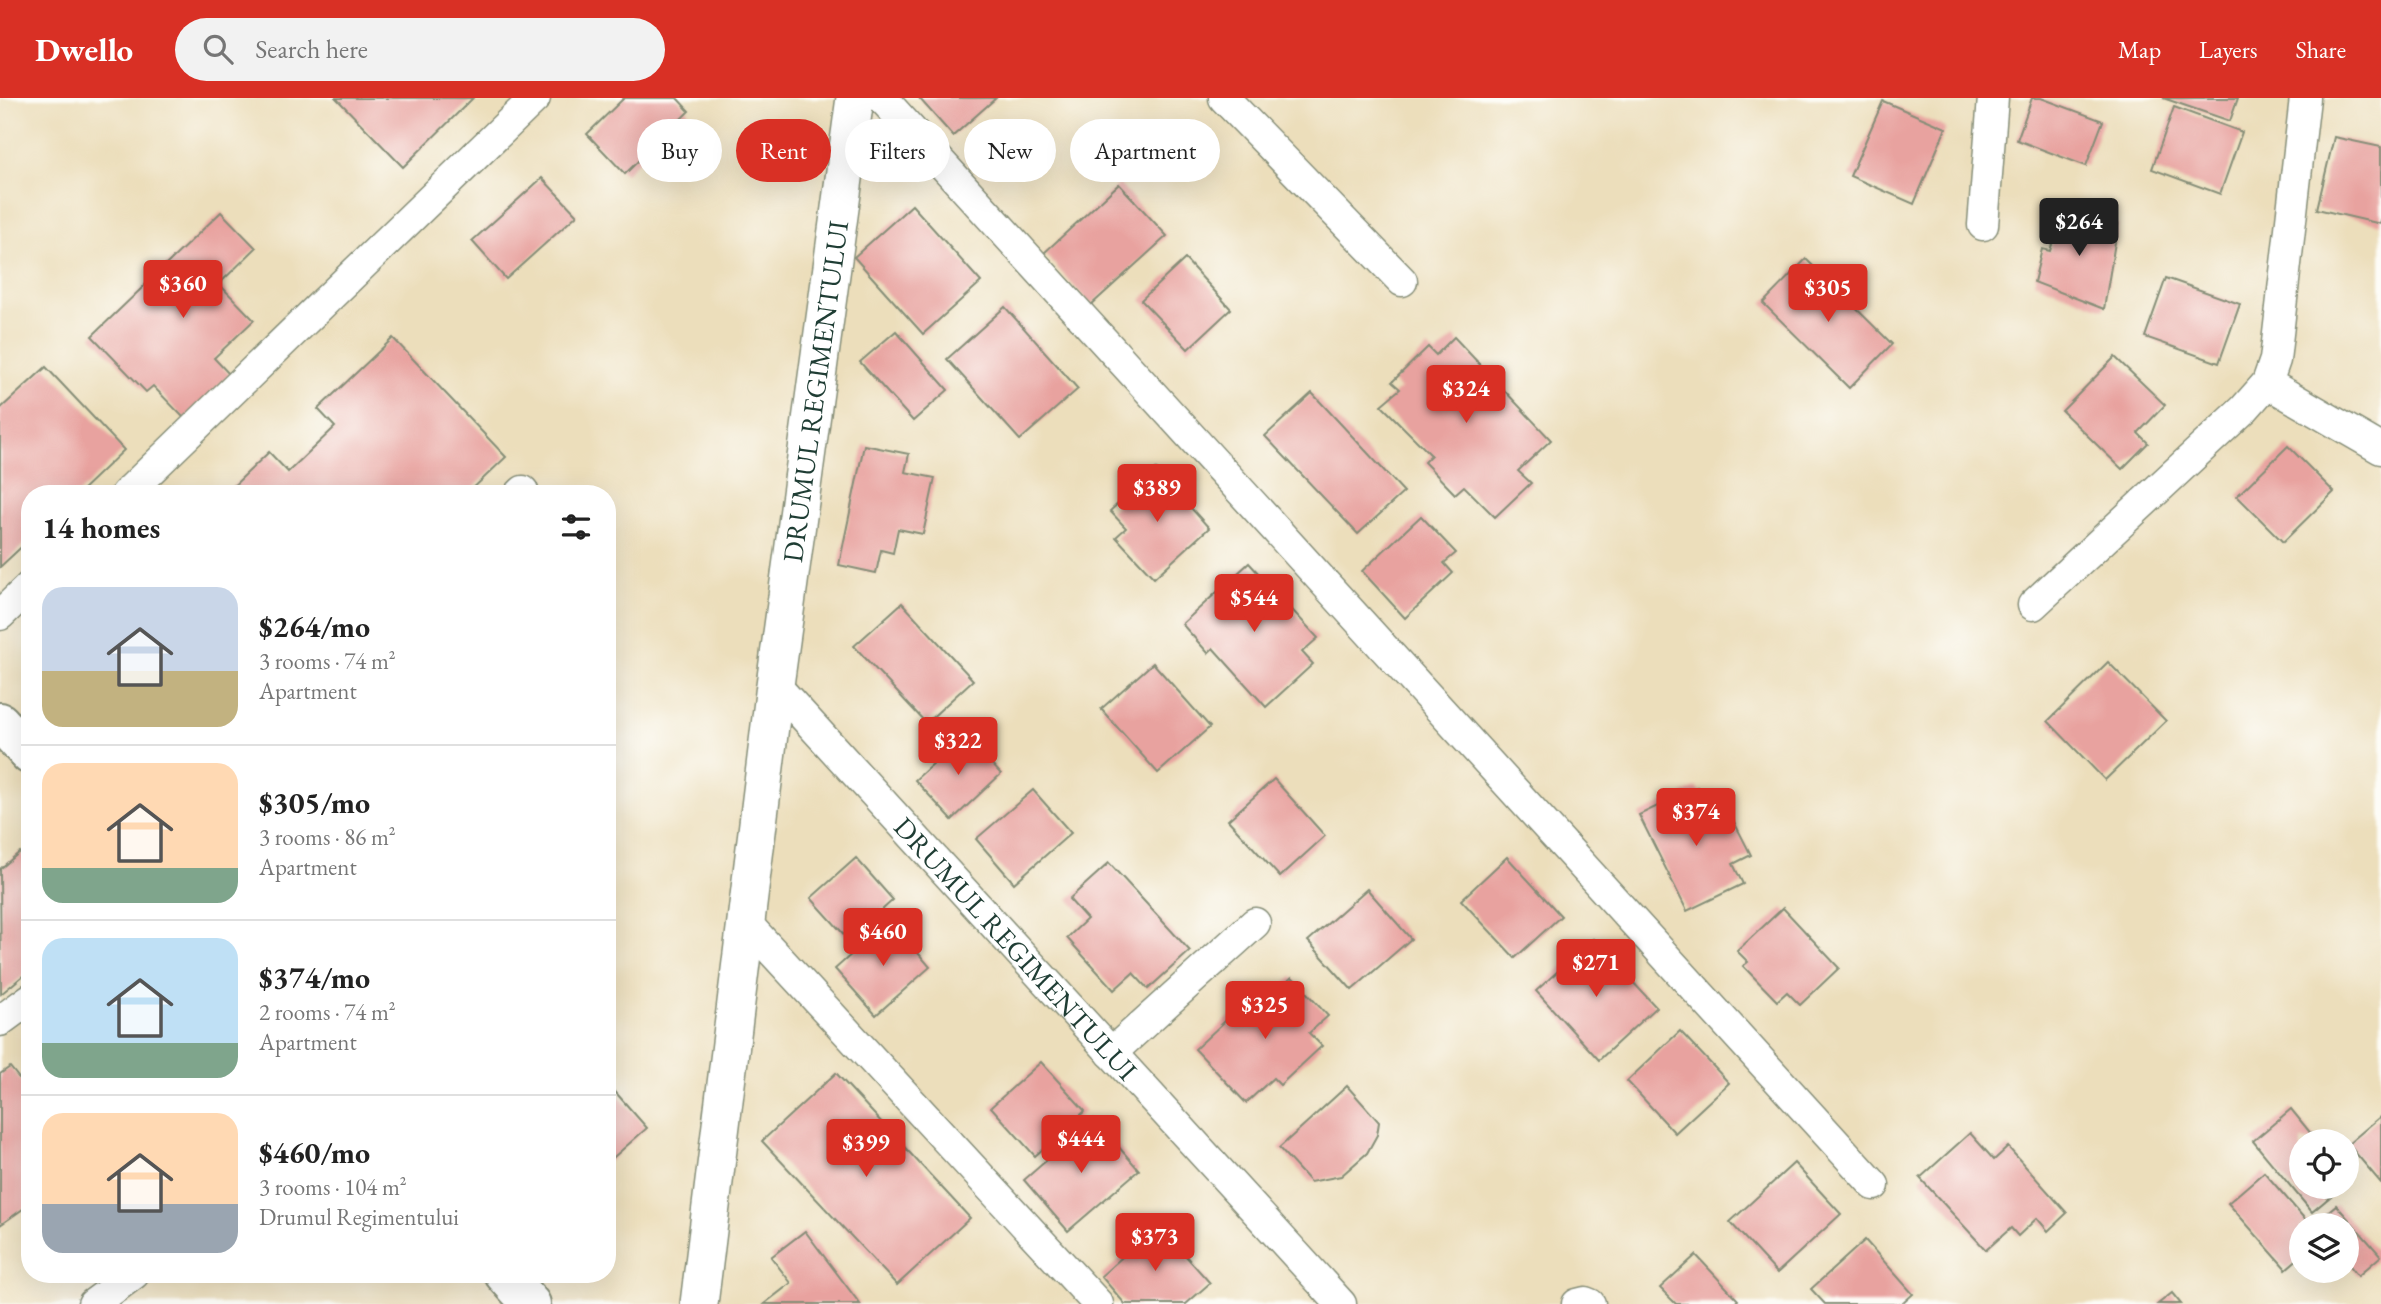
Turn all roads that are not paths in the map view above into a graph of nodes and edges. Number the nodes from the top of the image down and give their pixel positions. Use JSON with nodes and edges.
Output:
{"nodes":[{"id":1,"x":535,"y":98,"type":"edge"},
{"id":2,"x":855,"y":98,"type":"edge"},
{"id":3,"x":881,"y":98,"type":"edge"},
{"id":4,"x":1224,"y":98,"type":"edge"},
{"id":5,"x":1993,"y":98,"type":"edge"},
{"id":6,"x":2305,"y":98,"type":"edge"},
{"id":7,"x":1983,"y":225,"type":"dead end"},
{"id":8,"x":1402,"y":281,"type":"dead end"},
{"id":9,"x":2267,"y":383,"type":"junction"},
{"id":10,"x":2381,"y":449,"type":"edge"},
{"id":11,"x":135,"y":485,"type":"edge"},
{"id":12,"x":21,"y":595,"type":"edge"},
{"id":13,"x":2033,"y":605,"type":"dead end"},
{"id":14,"x":0,"y":615,"type":"edge"},
{"id":15,"x":775,"y":685,"type":"junction"},
{"id":16,"x":0,"y":722,"type":"edge"},
{"id":17,"x":21,"y":745,"type":"edge"},
{"id":18,"x":1255,"y":923,"type":"dead end"},
{"id":19,"x":747,"y":924,"type":"junction"},
{"id":20,"x":21,"y":1006,"type":"edge"},
{"id":21,"x":0,"y":1021,"type":"edge"},
{"id":22,"x":1111,"y":1053,"type":"junction"},
{"id":23,"x":1874,"y":1185,"type":"dead end"},
{"id":24,"x":122,"y":1283,"type":"edge"},
{"id":25,"x":512,"y":1283,"type":"edge"},
{"id":26,"x":93,"y":1304,"type":"edge"},
{"id":27,"x":531,"y":1304,"type":"edge"},
{"id":28,"x":699,"y":1304,"type":"edge"},
{"id":29,"x":1098,"y":1304,"type":"edge"},
{"id":30,"x":1341,"y":1304,"type":"edge"},
{"id":31,"x":1577,"y":1304,"type":"edge"},
{"id":32,"x":1590,"y":1304,"type":"edge"}],
"edges":[{"from":1,"to":11,"type":"street"},
{"from":2,"to":15,"type":"street","name":"DRUMUL REGIMENTULUI"},
{"from":3,"to":23,"type":"street"},
{"from":4,"to":8,"type":"street"},
{"from":5,"to":7,"type":"street"},
{"from":6,"to":9,"type":"street"},
{"from":9,"to":10,"type":"street"},
{"from":9,"to":13,"type":"street"},
{"from":12,"to":14,"type":"street"},
{"from":15,"to":19,"type":"street","name":"DRUMUL REGIMENTULUI"},
{"from":15,"to":22,"type":"street","name":"DRUMUL REGIMENTULUI"},
{"from":16,"to":17,"type":"main road"},
{"from":18,"to":22,"type":"street"},
{"from":19,"to":28,"type":"street","name":"DRUMUL REGIMENTULUI"},
{"from":19,"to":29,"type":"street"},
{"from":20,"to":21,"type":"street"},
{"from":22,"to":30,"type":"street","name":"DRUMUL REGIMENTULUI"},
{"from":24,"to":26,"type":"street"},
{"from":25,"to":27,"type":"main road"},
{"from":31,"to":32,"type":"street"}]}
